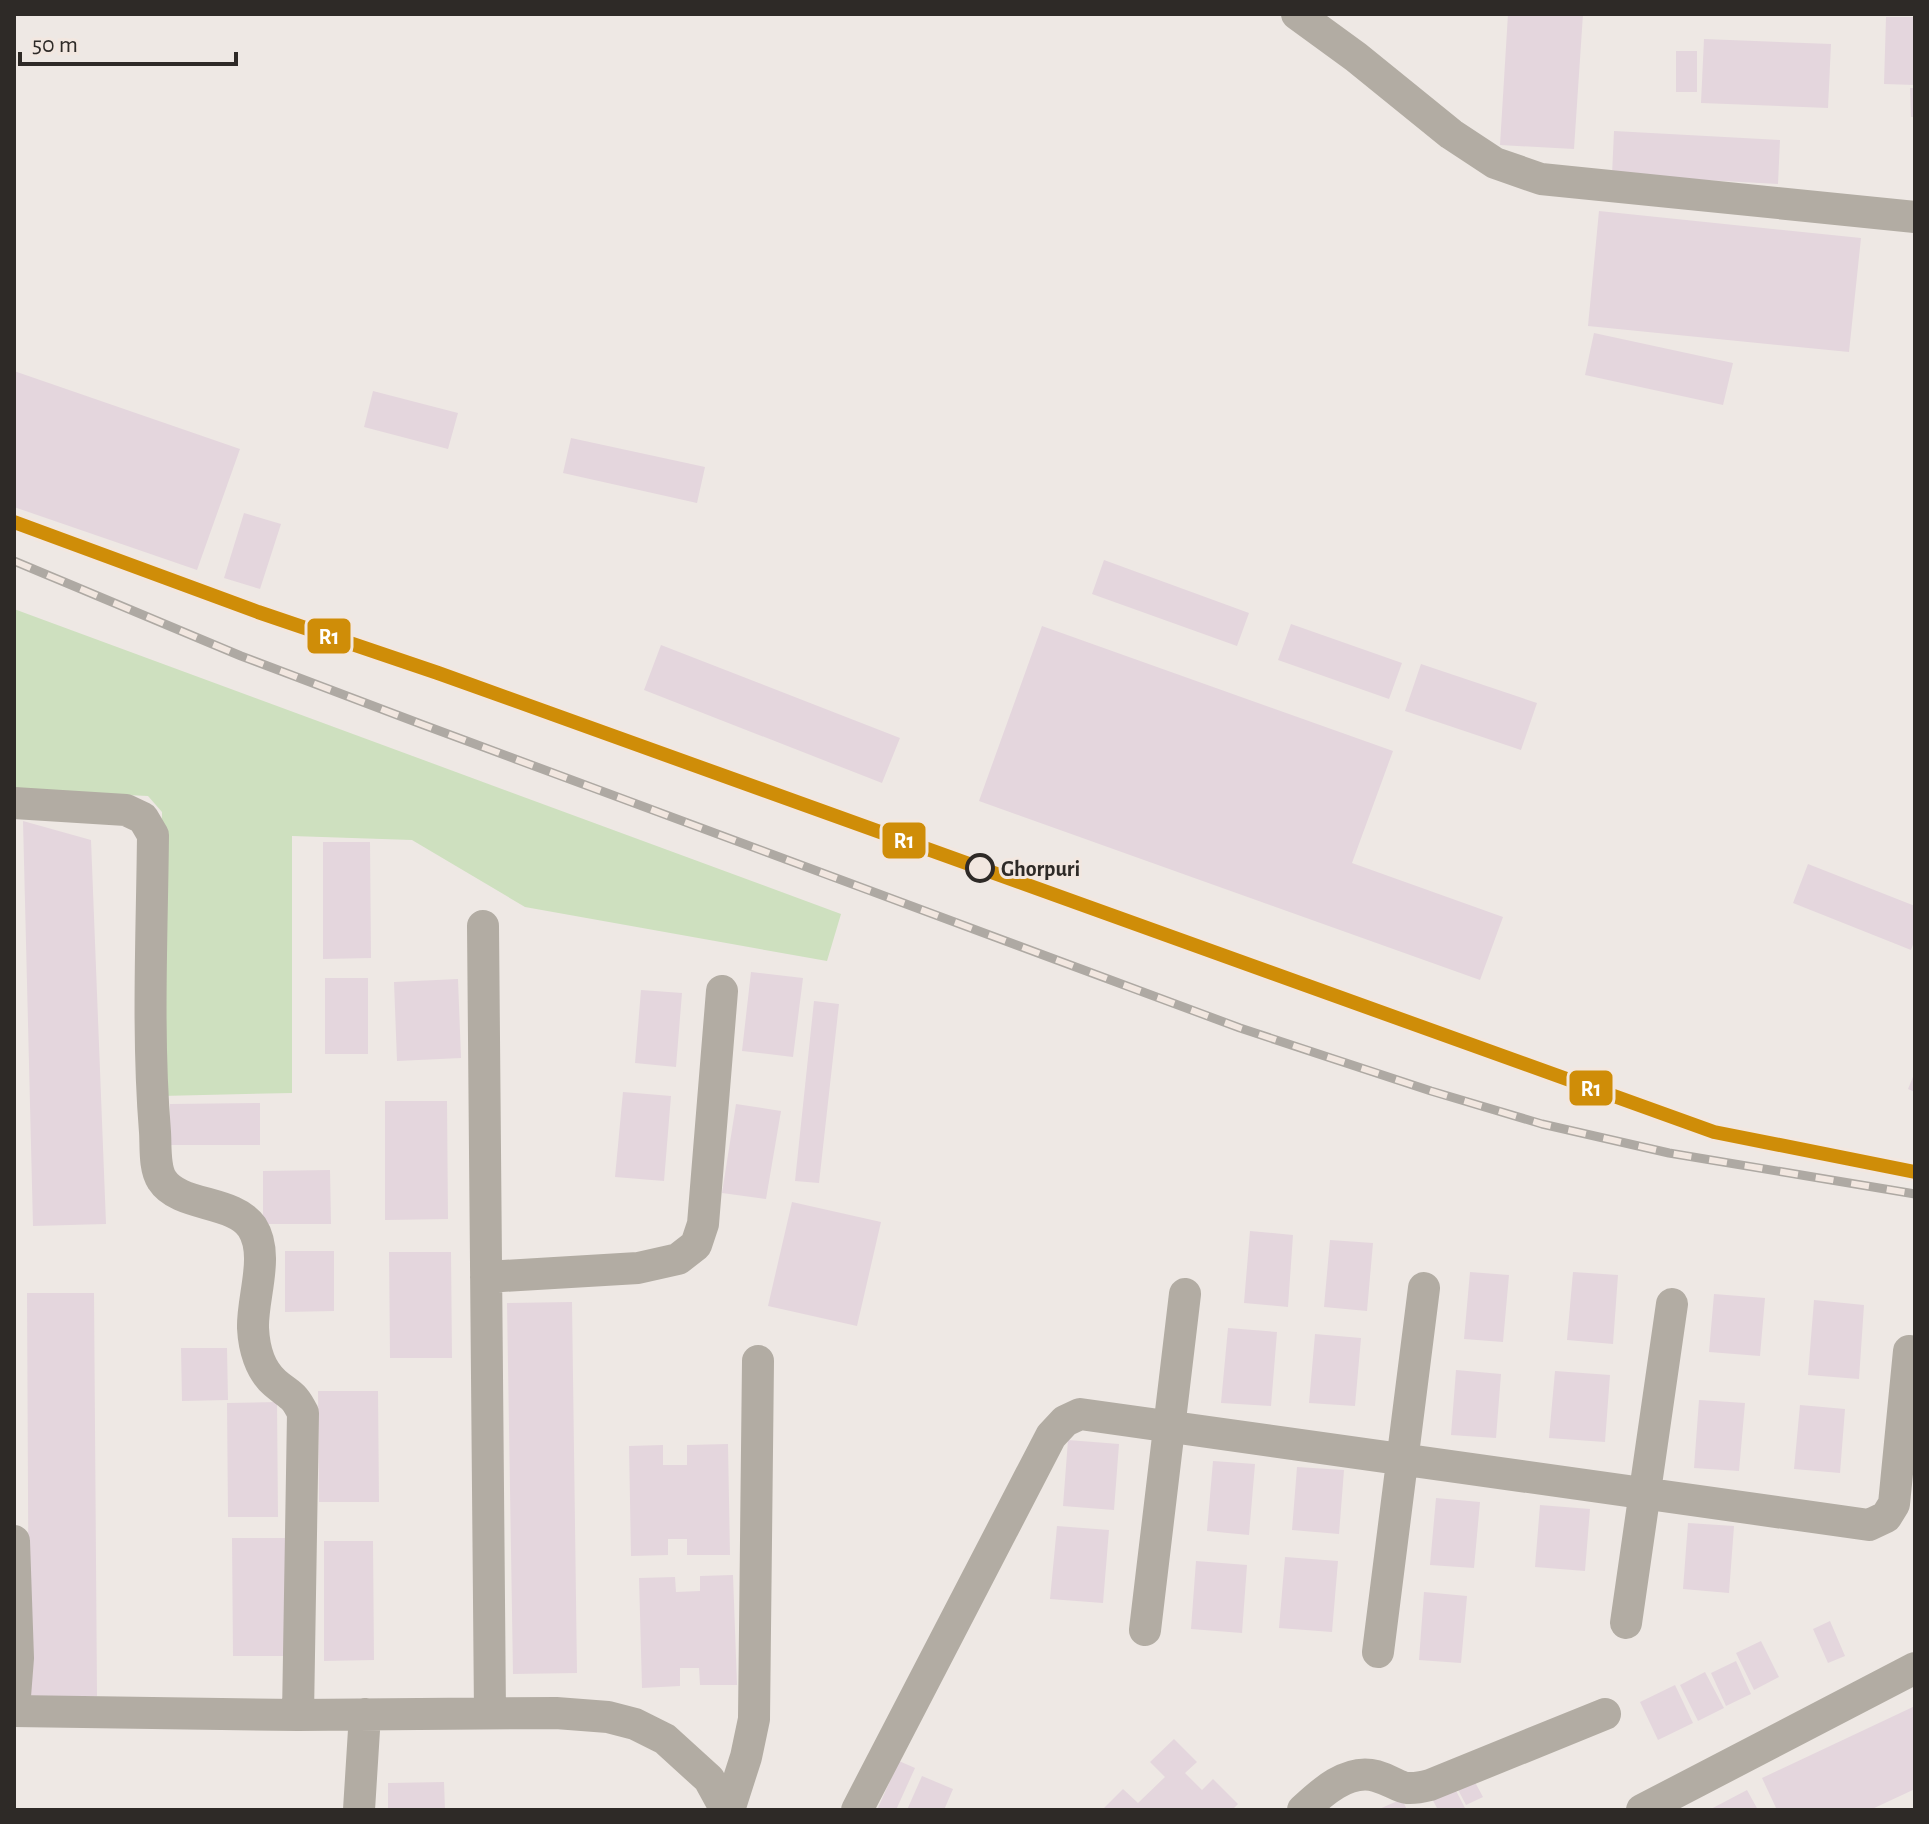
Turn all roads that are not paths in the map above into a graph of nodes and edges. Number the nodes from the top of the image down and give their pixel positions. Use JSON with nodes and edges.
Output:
{"nodes":[{"id":1,"x":1297,"y":14,"type":"edge"},
{"id":2,"x":1915,"y":217,"type":"edge"},
{"id":3,"x":14,"y":803,"type":"edge"},
{"id":4,"x":14,"y":821,"type":"edge"},
{"id":5,"x":483,"y":926,"type":"dead end"},
{"id":6,"x":722,"y":991,"type":"dead end"},
{"id":7,"x":486,"y":1277,"type":"junction"},
{"id":8,"x":1424,"y":1288,"type":"dead end"},
{"id":9,"x":1185,"y":1294,"type":"dead end"},
{"id":10,"x":1672,"y":1304,"type":"dead end"},
{"id":11,"x":1909,"y":1351,"type":"dead end"},
{"id":12,"x":758,"y":1361,"type":"dead end"},
{"id":13,"x":1169,"y":1426,"type":"junction"},
{"id":14,"x":1402,"y":1458,"type":"junction"},
{"id":15,"x":1646,"y":1492,"type":"junction"},
{"id":16,"x":14,"y":1541,"type":"edge"},
{"id":17,"x":14,"y":1565,"type":"edge"},
{"id":18,"x":1626,"y":1623,"type":"dead end"},
{"id":19,"x":1145,"y":1630,"type":"dead end"},
{"id":20,"x":1378,"y":1652,"type":"dead end"},
{"id":21,"x":1915,"y":1668,"type":"edge"},
{"id":22,"x":14,"y":1710,"type":"edge"},
{"id":23,"x":490,"y":1713,"type":"junction"},
{"id":24,"x":365,"y":1714,"type":"junction"},
{"id":25,"x":1605,"y":1714,"type":"dead end"},
{"id":26,"x":298,"y":1715,"type":"junction"},
{"id":27,"x":359,"y":1810,"type":"edge"},
{"id":28,"x":727,"y":1810,"type":"edge"},
{"id":29,"x":857,"y":1810,"type":"edge"},
{"id":30,"x":1303,"y":1810,"type":"edge"},
{"id":31,"x":1642,"y":1810,"type":"edge"}],
"edges":[{"from":1,"to":2,"type":"street"},
{"from":3,"to":4,"type":"street"},
{"from":3,"to":26,"type":"street"},
{"from":5,"to":7,"type":"street"},
{"from":6,"to":7,"type":"street"},
{"from":7,"to":23,"type":"street"},
{"from":8,"to":14,"type":"street"},
{"from":9,"to":13,"type":"street"},
{"from":10,"to":15,"type":"street"},
{"from":11,"to":15,"type":"street"},
{"from":12,"to":28,"type":"street"},
{"from":13,"to":14,"type":"street"},
{"from":13,"to":19,"type":"street"},
{"from":13,"to":29,"type":"street"},
{"from":14,"to":15,"type":"street"},
{"from":14,"to":20,"type":"street"},
{"from":15,"to":18,"type":"street"},
{"from":16,"to":17,"type":"street"},
{"from":17,"to":22,"type":"street"},
{"from":21,"to":31,"type":"street"},
{"from":22,"to":26,"type":"street"},
{"from":23,"to":24,"type":"street"},
{"from":23,"to":28,"type":"street"},
{"from":24,"to":26,"type":"street"},
{"from":24,"to":27,"type":"street"},
{"from":25,"to":30,"type":"street"}]}
